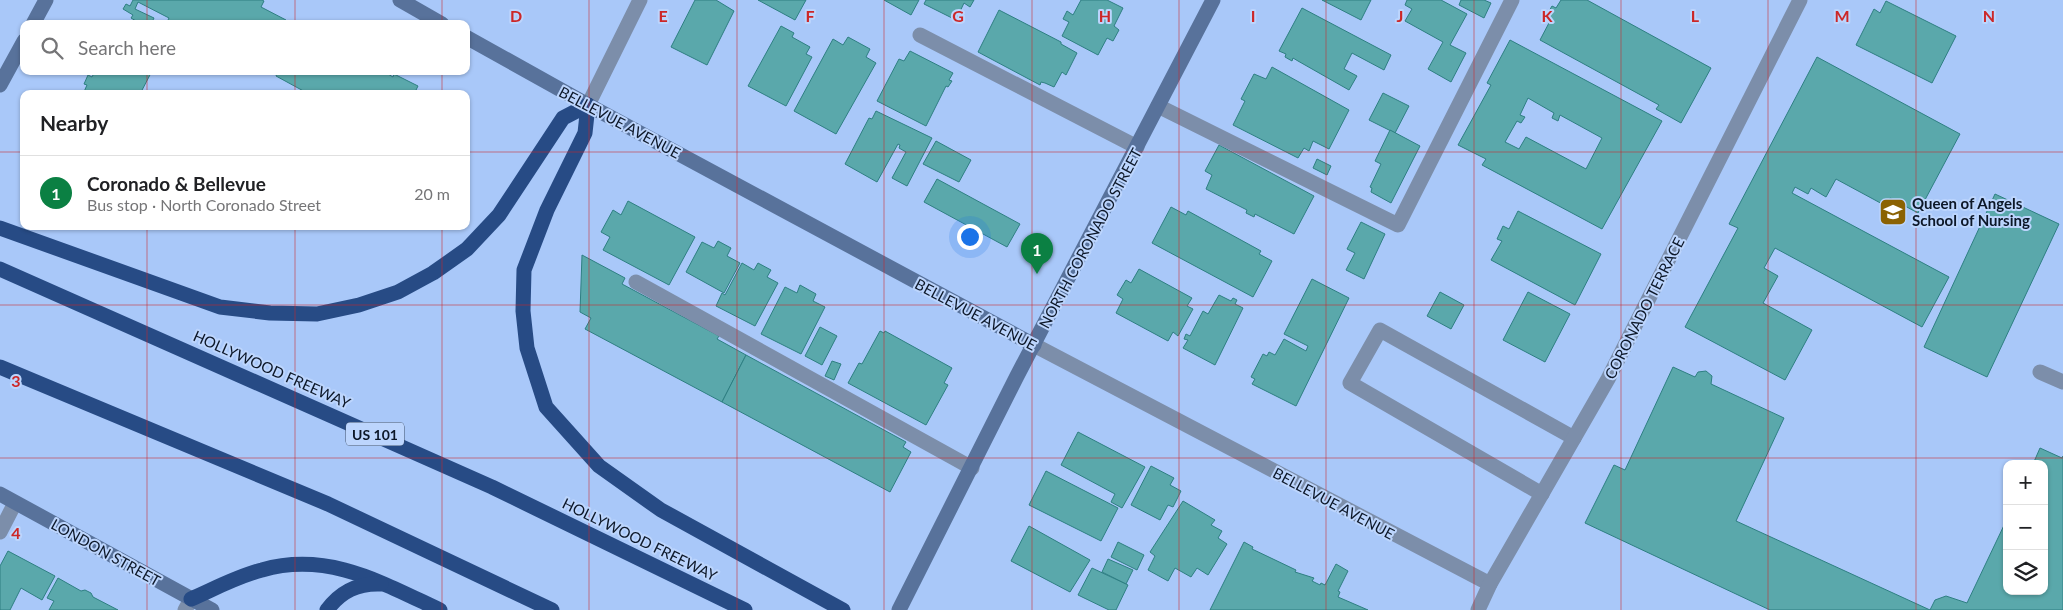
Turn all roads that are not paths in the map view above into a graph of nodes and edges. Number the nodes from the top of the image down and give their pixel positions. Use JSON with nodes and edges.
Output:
{"nodes":[{"id":1,"x":46,"y":0,"type":"edge"},
{"id":2,"x":640,"y":0,"type":"edge"},
{"id":3,"x":1213,"y":0,"type":"edge"},
{"id":4,"x":1512,"y":0,"type":"edge"},
{"id":5,"x":1800,"y":0,"type":"edge"},
{"id":6,"x":403,"y":1,"type":"edge"},
{"id":7,"x":35,"y":20,"type":"edge"},
{"id":8,"x":435,"y":20,"type":"edge"},
{"id":9,"x":920,"y":35,"type":"dead end"},
{"id":10,"x":470,"y":39,"type":"edge"},
{"id":11,"x":20,"y":48,"type":"edge"},
{"id":12,"x":0,"y":85,"type":"edge"},
{"id":13,"x":588,"y":105,"type":"junction"},
{"id":14,"x":1158,"y":106,"type":"junction"},
{"id":15,"x":1137,"y":147,"type":"junction"},
{"id":16,"x":0,"y":228,"type":"edge"},
{"id":17,"x":0,"y":269,"type":"edge"},
{"id":18,"x":636,"y":282,"type":"dead end"},
{"id":19,"x":1034,"y":345,"type":"junction"},
{"id":20,"x":0,"y":367,"type":"edge"},
{"id":21,"x":2040,"y":372,"type":"dead end"},
{"id":22,"x":2063,"y":382,"type":"edge"},
{"id":23,"x":1574,"y":438,"type":"junction"},
{"id":24,"x":972,"y":468,"type":"junction"},
{"id":25,"x":0,"y":494,"type":"edge"},
{"id":26,"x":1542,"y":494,"type":"junction"},
{"id":27,"x":15,"y":503,"type":"junction"},
{"id":28,"x":0,"y":532,"type":"edge"},
{"id":29,"x":1490,"y":584,"type":"junction"},
{"id":30,"x":386,"y":585,"type":"junction"},
{"id":31,"x":188,"y":604,"type":"edge"},
{"id":32,"x":212,"y":610,"type":"edge"},
{"id":33,"x":327,"y":610,"type":"edge"},
{"id":34,"x":440,"y":610,"type":"edge"},
{"id":35,"x":552,"y":610,"type":"edge"},
{"id":36,"x":745,"y":610,"type":"edge"},
{"id":37,"x":843,"y":610,"type":"edge"},
{"id":38,"x":899,"y":610,"type":"edge"},
{"id":39,"x":1478,"y":610,"type":"edge"}],
"edges":[{"from":1,"to":7,"type":"street"},
{"from":2,"to":13,"type":"street"},
{"from":3,"to":14,"type":"street","name":"NORTH CORONADO STREET"},
{"from":4,"to":14,"type":"street"},
{"from":5,"to":23,"type":"street","name":"CORONADO TERRACE"},
{"from":6,"to":8,"type":"street"},
{"from":9,"to":15,"type":"street"},
{"from":10,"to":13,"type":"street","name":"BELLEVUE AVENUE"},
{"from":11,"to":12,"type":"street"},
{"from":13,"to":16,"type":"highway"},
{"from":13,"to":19,"type":"street","name":"BELLEVUE AVENUE"},
{"from":13,"to":37,"type":"highway"},
{"from":14,"to":15,"type":"street","name":"NORTH CORONADO STREET"},
{"from":15,"to":19,"type":"street","name":"NORTH CORONADO STREET"},
{"from":17,"to":36,"type":"highway","name":"HOLLYWOOD FREEWAY","number":"US 101"},
{"from":18,"to":24,"type":"street"},
{"from":19,"to":24,"type":"street","name":"NORTH CORONADO STREET"},
{"from":19,"to":29,"type":"street","name":"BELLEVUE AVENUE"},
{"from":20,"to":35,"type":"highway"},
{"from":21,"to":22,"type":"street"},
{"from":23,"to":26,"type":"street","name":"CORONADO TERRACE"},
{"from":23,"to":26,"type":"street"},
{"from":24,"to":38,"type":"street","name":"NORTH CORONADO STREET"},
{"from":25,"to":27,"type":"street","name":"LONDON STREET"},
{"from":26,"to":29,"type":"street","name":"CORONADO TERRACE"},
{"from":27,"to":28,"type":"street"},
{"from":27,"to":31,"type":"street","name":"LONDON STREET"},
{"from":29,"to":39,"type":"street","name":"CORONADO TERRACE"},
{"from":30,"to":31,"type":"highway"},
{"from":30,"to":33,"type":"highway"},
{"from":30,"to":34,"type":"highway"},
{"from":31,"to":32,"type":"street","name":"LONDON STREET"}]}
